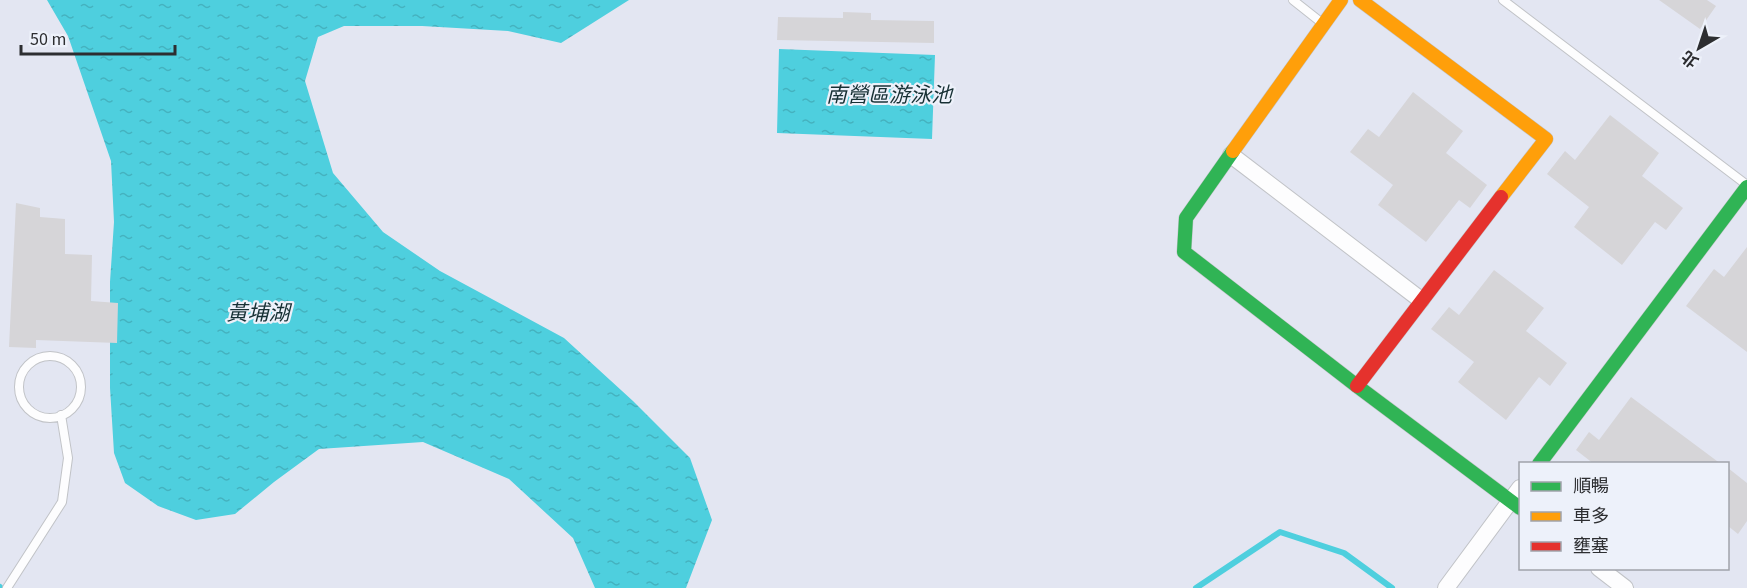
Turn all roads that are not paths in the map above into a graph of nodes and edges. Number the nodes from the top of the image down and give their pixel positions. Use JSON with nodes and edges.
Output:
{"nodes":[{"id":1,"x":1293,"y":0,"type":"edge"},
{"id":2,"x":1308,"y":0,"type":"edge"},
{"id":3,"x":1341,"y":0,"type":"edge"},
{"id":4,"x":1360,"y":0,"type":"edge"},
{"id":5,"x":1503,"y":0,"type":"edge"},
{"id":6,"x":1304,"y":9,"type":"junction"},
{"id":7,"x":1322,"y":24,"type":"junction"},
{"id":8,"x":1231,"y":155,"type":"junction"},
{"id":9,"x":1747,"y":186,"type":"edge"},
{"id":10,"x":1421,"y":300,"type":"junction"},
{"id":11,"x":1357,"y":386,"type":"junction"},
{"id":12,"x":61,"y":416,"type":"junction"},
{"id":13,"x":1540,"y":462,"type":"edge"},
{"id":14,"x":1517,"y":499,"type":"edge"},
{"id":15,"x":1602,"y":570,"type":"edge"},
{"id":16,"x":7,"y":588,"type":"edge"},
{"id":17,"x":1446,"y":588,"type":"edge"},
{"id":18,"x":1625,"y":588,"type":"edge"}],
"edges":[{"from":1,"to":6,"type":"lane"},
{"from":2,"to":6,"type":"lane"},
{"from":3,"to":7,"type":"street"},
{"from":4,"to":10,"type":"street"},
{"from":5,"to":9,"type":"lane"},
{"from":6,"to":7,"type":"lane"},
{"from":7,"to":8,"type":"street"},
{"from":8,"to":10,"type":"street"},
{"from":8,"to":11,"type":"street"},
{"from":9,"to":13,"type":"street"},
{"from":10,"to":11,"type":"street"},
{"from":11,"to":14,"type":"street"},
{"from":12,"to":12,"type":"lane"},
{"from":12,"to":16,"type":"lane"},
{"from":14,"to":17,"type":"street"},
{"from":15,"to":18,"type":"street"}]}
